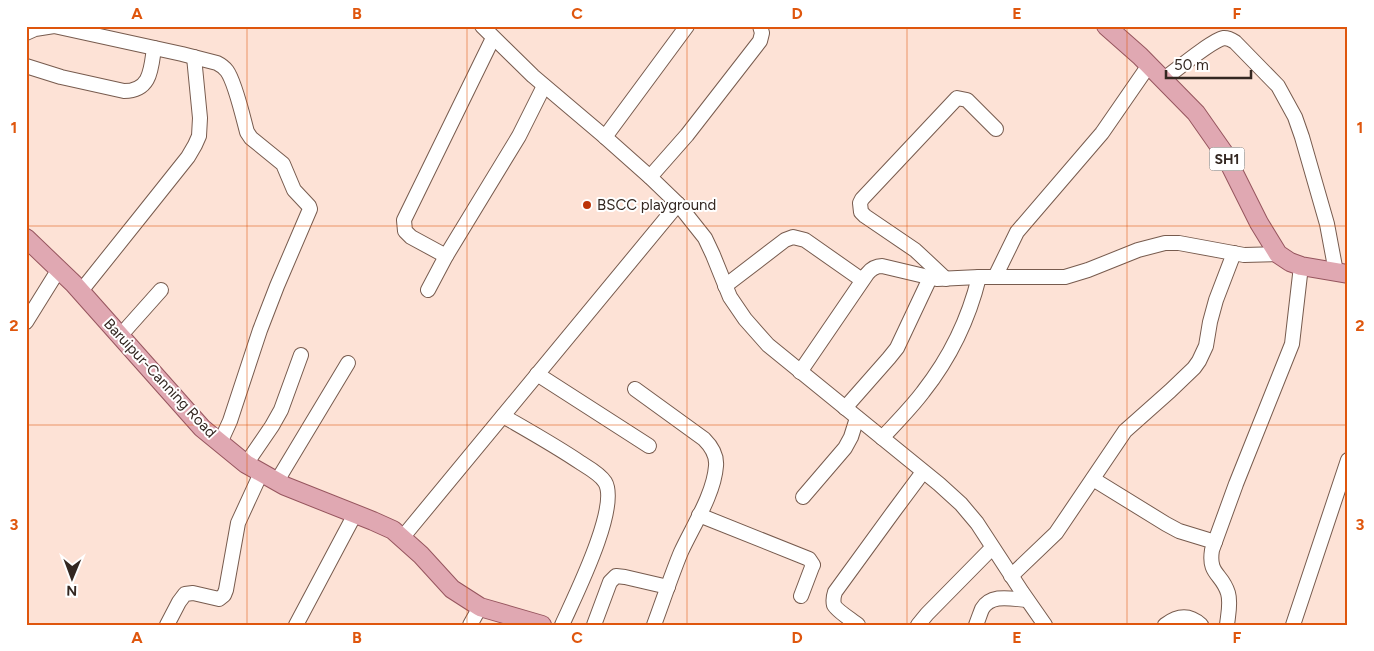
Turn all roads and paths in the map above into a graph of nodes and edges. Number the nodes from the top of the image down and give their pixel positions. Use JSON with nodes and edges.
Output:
{"nodes":[{"id":1,"x":482,"y":26,"type":"edge"},
{"id":2,"x":687,"y":26,"type":"edge"},
{"id":3,"x":760,"y":26,"type":"edge"},
{"id":4,"x":1106,"y":26,"type":"edge"},
{"id":5,"x":26,"y":33,"type":"edge"},
{"id":6,"x":494,"y":38,"type":"junction"},
{"id":7,"x":154,"y":48,"type":"junction"},
{"id":8,"x":194,"y":57,"type":"junction"},
{"id":9,"x":1149,"y":65,"type":"junction"},
{"id":10,"x":26,"y":66,"type":"edge"},
{"id":11,"x":1164,"y":79,"type":"junction"},
{"id":12,"x":544,"y":86,"type":"junction"},
{"id":13,"x":996,"y":129,"type":"dead end"},
{"id":14,"x":605,"y":137,"type":"junction"},
{"id":15,"x":650,"y":177,"type":"junction"},
{"id":16,"x":678,"y":204,"type":"junction"},
{"id":17,"x":26,"y":238,"type":"edge"},
{"id":18,"x":1234,"y":253,"type":"junction"},
{"id":19,"x":1278,"y":254,"type":"junction"},
{"id":20,"x":446,"y":256,"type":"junction"},
{"id":21,"x":1301,"y":266,"type":"junction"},
{"id":22,"x":59,"y":270,"type":"junction"},
{"id":23,"x":1342,"y":273,"type":"edge"},
{"id":24,"x":979,"y":277,"type":"junction"},
{"id":25,"x":995,"y":277,"type":"junction"},
{"id":26,"x":930,"y":278,"type":"junction"},
{"id":27,"x":946,"y":279,"type":"junction"},
{"id":28,"x":862,"y":280,"type":"junction"},
{"id":29,"x":725,"y":286,"type":"junction"},
{"id":30,"x":161,"y":290,"type":"dead end"},
{"id":31,"x":428,"y":290,"type":"dead end"},
{"id":32,"x":81,"y":291,"type":"junction"},
{"id":33,"x":26,"y":322,"type":"edge"},
{"id":34,"x":120,"y":336,"type":"junction"},
{"id":35,"x":301,"y":355,"type":"dead end"},
{"id":36,"x":348,"y":363,"type":"dead end"},
{"id":37,"x":800,"y":372,"type":"junction"},
{"id":38,"x":537,"y":374,"type":"junction"},
{"id":39,"x":635,"y":389,"type":"dead end"},
{"id":40,"x":845,"y":408,"type":"junction"},
{"id":41,"x":503,"y":416,"type":"junction"},
{"id":42,"x":856,"y":418,"type":"junction"},
{"id":43,"x":882,"y":438,"type":"junction"},
{"id":44,"x":220,"y":443,"type":"junction"},
{"id":45,"x":649,"y":446,"type":"dead end"},
{"id":46,"x":1348,"y":460,"type":"edge"},
{"id":47,"x":253,"y":468,"type":"junction"},
{"id":48,"x":924,"y":472,"type":"junction"},
{"id":49,"x":1093,"y":479,"type":"junction"},
{"id":50,"x":277,"y":481,"type":"junction"},
{"id":51,"x":804,"y":497,"type":"dead end"},
{"id":52,"x":355,"y":514,"type":"junction"},
{"id":53,"x":699,"y":515,"type":"junction"},
{"id":54,"x":402,"y":538,"type":"junction"},
{"id":55,"x":1215,"y":542,"type":"junction"},
{"id":56,"x":992,"y":548,"type":"junction"},
{"id":57,"x":1011,"y":576,"type":"junction"},
{"id":58,"x":668,"y":587,"type":"junction"},
{"id":59,"x":800,"y":596,"type":"dead end"},
{"id":60,"x":1027,"y":600,"type":"junction"},
{"id":61,"x":480,"y":607,"type":"junction"},
{"id":62,"x":167,"y":625,"type":"edge"},
{"id":63,"x":296,"y":625,"type":"edge"},
{"id":64,"x":470,"y":625,"type":"edge"},
{"id":65,"x":542,"y":625,"type":"edge"},
{"id":66,"x":562,"y":625,"type":"edge"},
{"id":67,"x":594,"y":625,"type":"edge"},
{"id":68,"x":654,"y":625,"type":"edge"},
{"id":69,"x":858,"y":625,"type":"edge"},
{"id":70,"x":918,"y":625,"type":"edge"},
{"id":71,"x":976,"y":625,"type":"edge"},
{"id":72,"x":1045,"y":625,"type":"edge"},
{"id":73,"x":1165,"y":625,"type":"edge"},
{"id":74,"x":1201,"y":625,"type":"edge"},
{"id":75,"x":1227,"y":625,"type":"edge"},
{"id":76,"x":1293,"y":625,"type":"edge"}],
"edges":[{"from":1,"to":6,"type":"street"},
{"from":2,"to":14,"type":"street"},
{"from":3,"to":15,"type":"street"},
{"from":4,"to":9,"type":"main road","number":"SH1"},
{"from":5,"to":7,"type":"street"},
{"from":6,"to":12,"type":"street"},
{"from":6,"to":20,"type":"street"},
{"from":7,"to":8,"type":"street"},
{"from":7,"to":10,"type":"street"},
{"from":8,"to":32,"type":"street"},
{"from":8,"to":44,"type":"street"},
{"from":9,"to":11,"type":"main road","number":"SH1"},
{"from":9,"to":25,"type":"street"},
{"from":11,"to":19,"type":"main road","number":"SH1"},
{"from":11,"to":23,"type":"street"},
{"from":12,"to":14,"type":"street"},
{"from":12,"to":20,"type":"street"},
{"from":13,"to":27,"type":"street"},
{"from":14,"to":15,"type":"street"},
{"from":15,"to":16,"type":"street"},
{"from":16,"to":29,"type":"street"},
{"from":16,"to":38,"type":"street"},
{"from":17,"to":22,"type":"main road","name":"Baruipur-Canning Road"},
{"from":18,"to":19,"type":"street"},
{"from":18,"to":25,"type":"street"},
{"from":18,"to":49,"type":"street"},
{"from":19,"to":21,"type":"main road"},
{"from":20,"to":31,"type":"street"},
{"from":21,"to":23,"type":"main road"},
{"from":21,"to":55,"type":"street"},
{"from":22,"to":32,"type":"main road","name":"Baruipur-Canning Road"},
{"from":22,"to":33,"type":"street"},
{"from":24,"to":25,"type":"street"},
{"from":24,"to":27,"type":"street"},
{"from":24,"to":43,"type":"street"},
{"from":26,"to":27,"type":"street"},
{"from":26,"to":28,"type":"street"},
{"from":26,"to":40,"type":"street"},
{"from":28,"to":29,"type":"street"},
{"from":28,"to":37,"type":"street"},
{"from":29,"to":37,"type":"street"},
{"from":30,"to":34,"type":"street"},
{"from":32,"to":34,"type":"main road","name":"Baruipur-Canning Road"},
{"from":34,"to":44,"type":"main road","name":"Baruipur-Canning Road"},
{"from":35,"to":47,"type":"street"},
{"from":36,"to":50,"type":"street"},
{"from":37,"to":40,"type":"street"},
{"from":38,"to":41,"type":"street"},
{"from":38,"to":45,"type":"street"},
{"from":39,"to":53,"type":"street"},
{"from":40,"to":42,"type":"street"},
{"from":41,"to":54,"type":"street"},
{"from":41,"to":66,"type":"street"},
{"from":42,"to":43,"type":"street"},
{"from":42,"to":51,"type":"street"},
{"from":43,"to":48,"type":"street"},
{"from":44,"to":47,"type":"main road","name":"Baruipur-Canning Road"},
{"from":46,"to":76,"type":"street"},
{"from":47,"to":50,"type":"main road","name":"Baruipur-Canning Road"},
{"from":47,"to":62,"type":"street"},
{"from":48,"to":56,"type":"street"},
{"from":48,"to":69,"type":"street"},
{"from":49,"to":55,"type":"street"},
{"from":49,"to":57,"type":"street"},
{"from":50,"to":52,"type":"main road","name":"Baruipur-Canning Road"},
{"from":52,"to":54,"type":"main road","name":"Baruipur-Canning Road"},
{"from":52,"to":63,"type":"street"},
{"from":53,"to":58,"type":"street"},
{"from":53,"to":59,"type":"street"},
{"from":54,"to":61,"type":"main road","name":"Baruipur-Canning Road"},
{"from":55,"to":75,"type":"street"},
{"from":56,"to":57,"type":"street"},
{"from":56,"to":70,"type":"street"},
{"from":57,"to":60,"type":"street"},
{"from":58,"to":67,"type":"street"},
{"from":58,"to":68,"type":"street"},
{"from":60,"to":71,"type":"street"},
{"from":60,"to":72,"type":"street"},
{"from":61,"to":64,"type":"street"},
{"from":61,"to":65,"type":"main road","name":"Baruipur-Canning Road"},
{"from":73,"to":74,"type":"street"}]}
